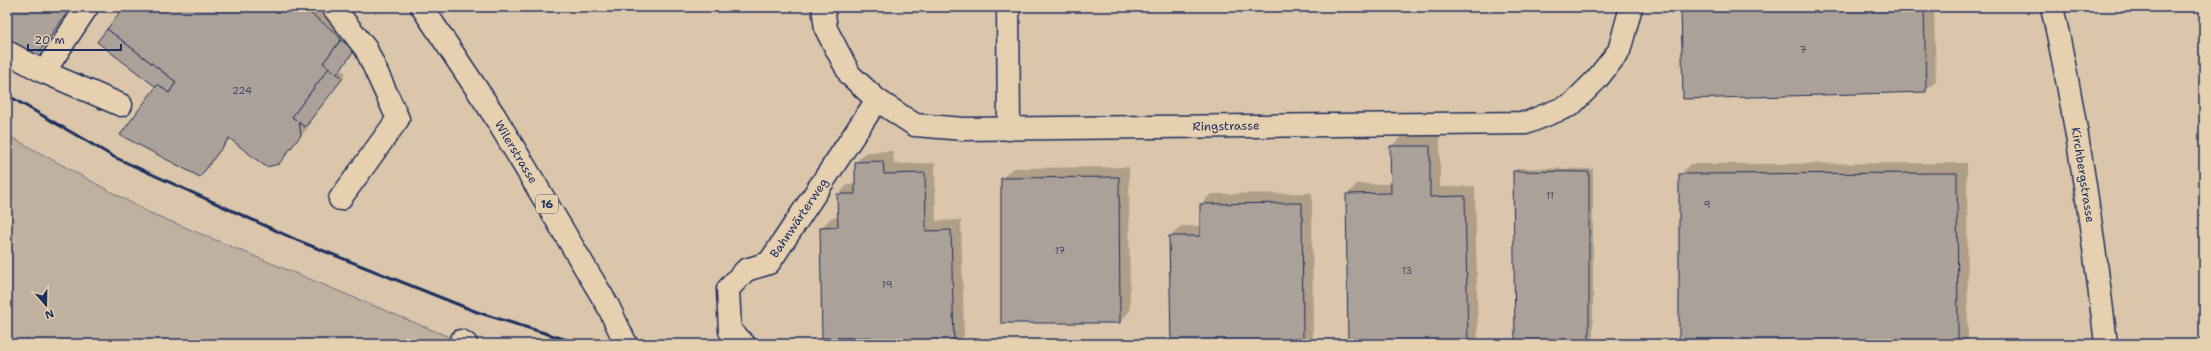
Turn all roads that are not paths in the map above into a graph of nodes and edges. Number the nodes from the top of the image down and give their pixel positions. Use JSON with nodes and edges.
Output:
{"nodes":[{"id":1,"x":87,"y":7,"type":"edge"},
{"id":2,"x":333,"y":7,"type":"edge"},
{"id":3,"x":422,"y":7,"type":"edge"},
{"id":4,"x":823,"y":7,"type":"edge"},
{"id":5,"x":1008,"y":7,"type":"edge"},
{"id":6,"x":1631,"y":7,"type":"edge"},
{"id":7,"x":2052,"y":7,"type":"edge"},
{"id":8,"x":7,"y":52,"type":"edge"},
{"id":9,"x":44,"y":72,"type":"junction"},
{"id":10,"x":877,"y":100,"type":"junction"},
{"id":11,"x":121,"y":105,"type":"dead end"},
{"id":12,"x":1009,"y":129,"type":"junction"},
{"id":13,"x":340,"y":199,"type":"dead end"},
{"id":14,"x":626,"y":344,"type":"edge"},
{"id":15,"x":744,"y":344,"type":"edge"},
{"id":16,"x":2106,"y":344,"type":"edge"}],
"edges":[{"from":1,"to":9,"type":"street"},
{"from":2,"to":13,"type":"street"},
{"from":3,"to":14,"type":"street","name":"Wilerstrasse","number":"16"},
{"from":4,"to":10,"type":"street","name":"Ringstrasse"},
{"from":5,"to":12,"type":"street"},
{"from":6,"to":12,"type":"street","name":"Ringstrasse"},
{"from":7,"to":16,"type":"street","name":"Kirchbergstrasse"},
{"from":8,"to":9,"type":"street"},
{"from":9,"to":11,"type":"street"},
{"from":10,"to":12,"type":"street","name":"Ringstrasse"},
{"from":10,"to":15,"type":"street","name":"Bahnwärterweg"}]}
